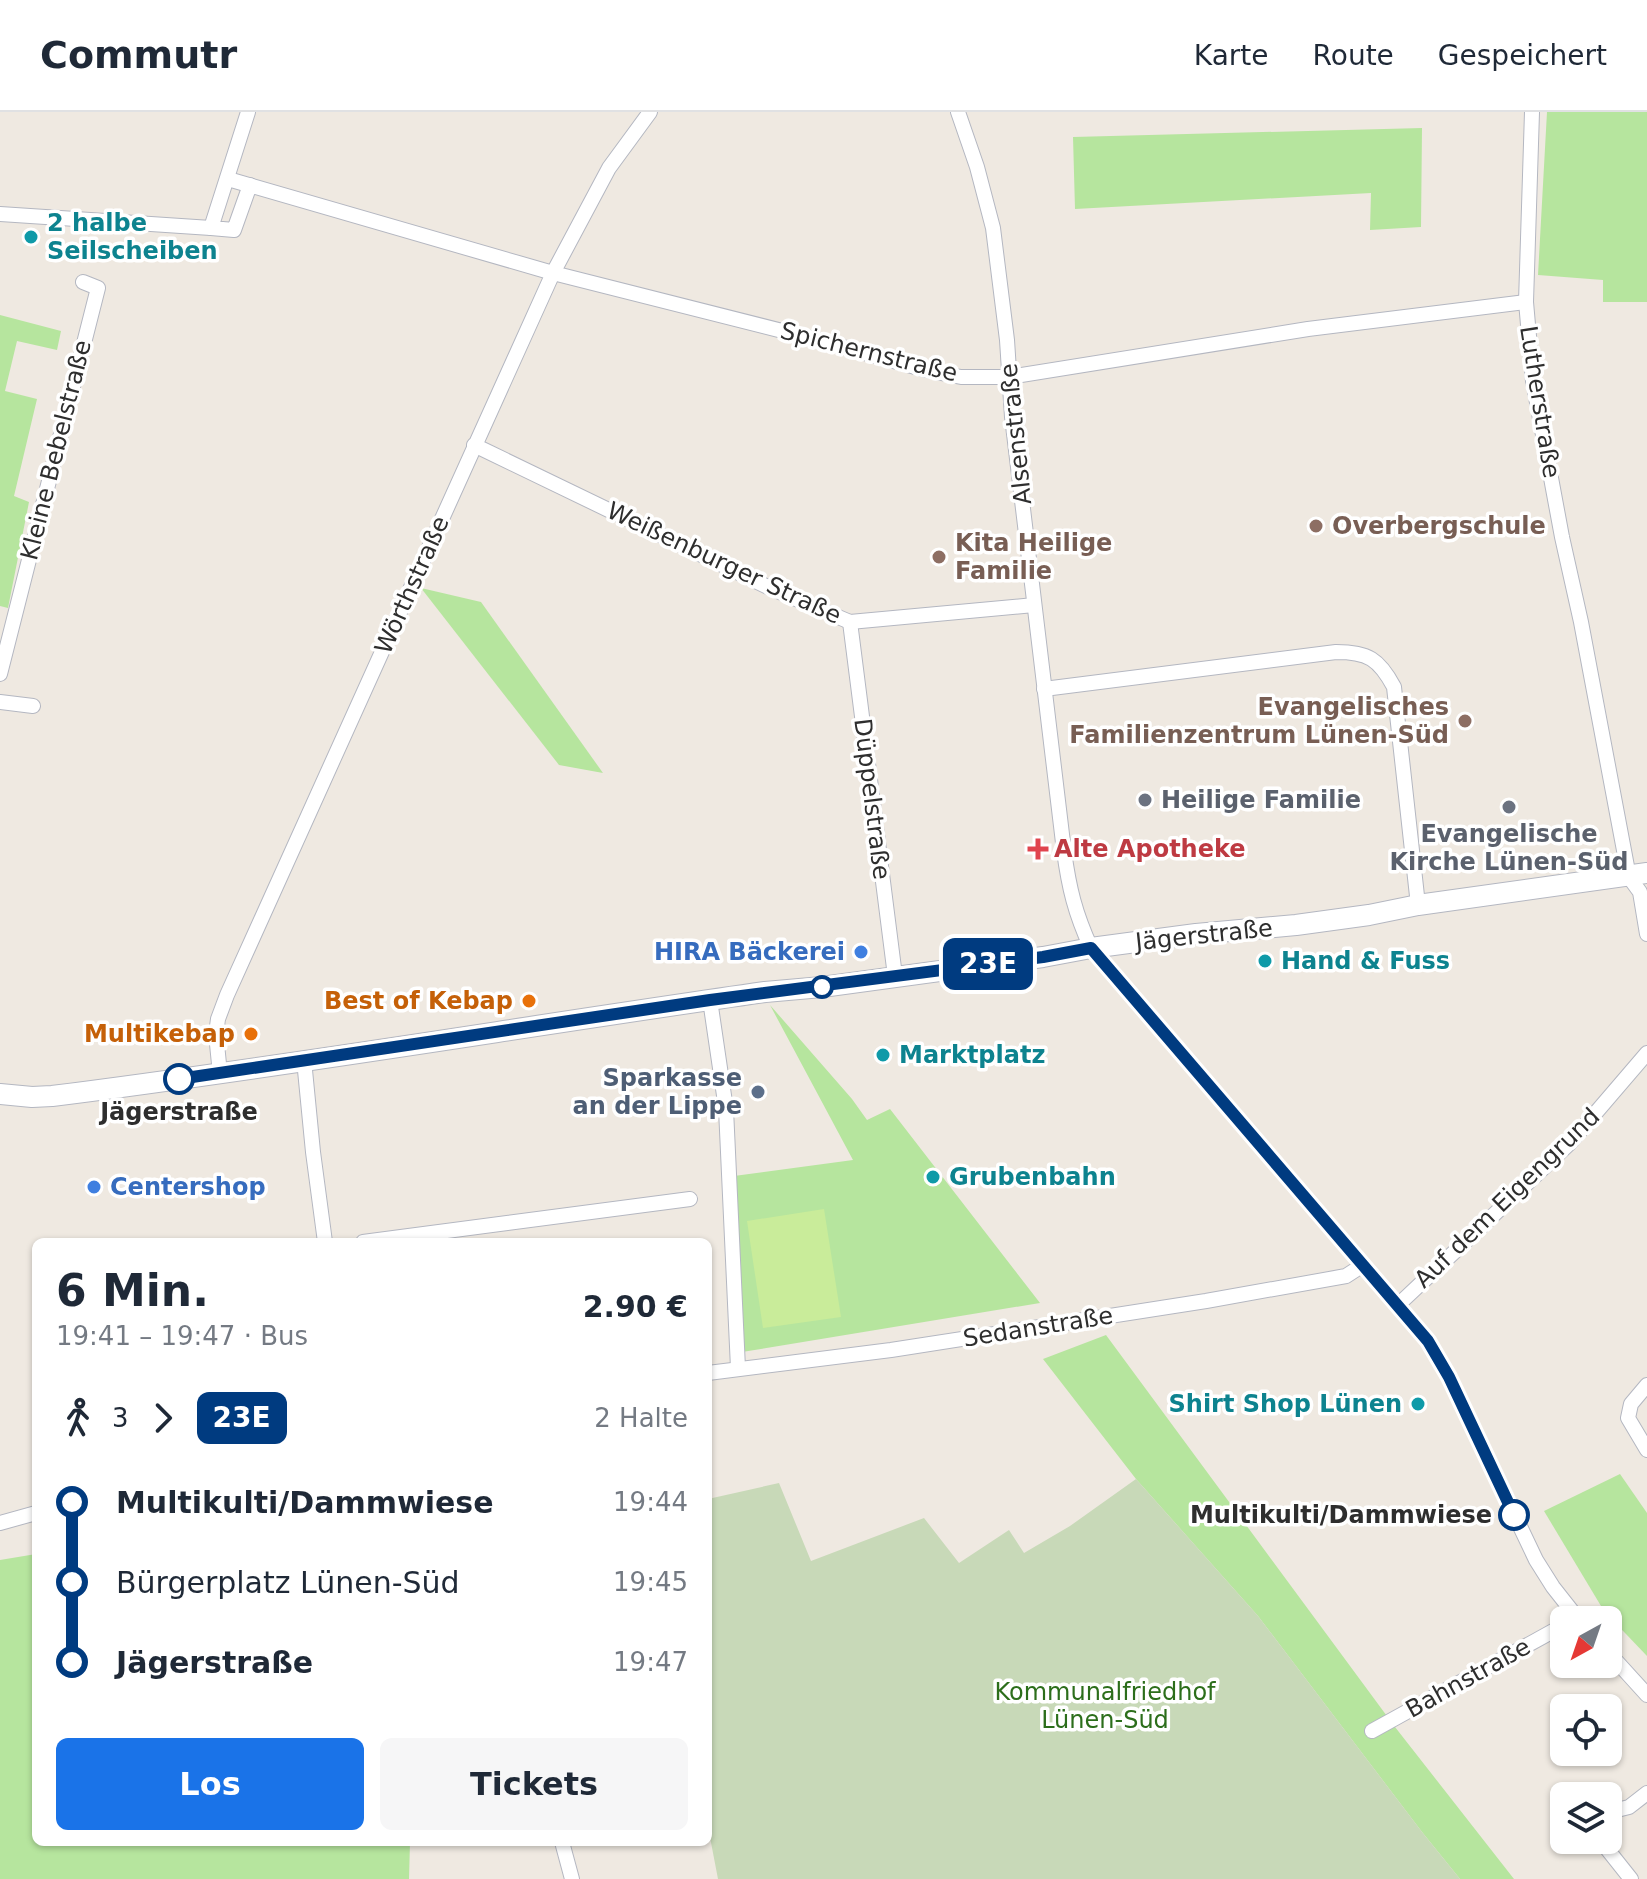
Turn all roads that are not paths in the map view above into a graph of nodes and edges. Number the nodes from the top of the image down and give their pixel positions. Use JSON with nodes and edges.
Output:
{"nodes":[{"id":1,"x":248,"y":112,"type":"edge"},
{"id":2,"x":650,"y":112,"type":"edge"},
{"id":3,"x":958,"y":112,"type":"edge"},
{"id":4,"x":1532,"y":112,"type":"edge"},
{"id":5,"x":228,"y":179,"type":"junction"},
{"id":6,"x":250,"y":185,"type":"junction"},
{"id":7,"x":0,"y":214,"type":"edge"},
{"id":8,"x":211,"y":228,"type":"junction"},
{"id":9,"x":553,"y":273,"type":"junction"},
{"id":10,"x":83,"y":282,"type":"dead end"},
{"id":11,"x":1526,"y":302,"type":"junction"},
{"id":12,"x":1009,"y":377,"type":"junction"},
{"id":13,"x":474,"y":445,"type":"junction"},
{"id":14,"x":1034,"y":605,"type":"junction"},
{"id":15,"x":850,"y":622,"type":"junction"},
{"id":16,"x":0,"y":674,"type":"edge"},
{"id":17,"x":1044,"y":689,"type":"junction"},
{"id":18,"x":0,"y":702,"type":"edge"},
{"id":19,"x":33,"y":706,"type":"dead end"},
{"id":20,"x":1638,"y":875,"type":"edge"},
{"id":21,"x":1418,"y":905,"type":"junction"},
{"id":22,"x":1647,"y":934,"type":"edge"},
{"id":23,"x":1091,"y":948,"type":"junction"},
{"id":24,"x":895,"y":976,"type":"junction"},
{"id":25,"x":710,"y":1000,"type":"junction"},
{"id":26,"x":1647,"y":1053,"type":"edge"},
{"id":27,"x":304,"y":1060,"type":"junction"},
{"id":28,"x":220,"y":1074,"type":"junction"},
{"id":29,"x":0,"y":1094,"type":"edge"},
{"id":30,"x":690,"y":1199,"type":"dead end"},
{"id":31,"x":324,"y":1238,"type":"edge"},
{"id":32,"x":393,"y":1238,"type":"edge"},
{"id":33,"x":1363,"y":1265,"type":"junction"},
{"id":34,"x":1398,"y":1305,"type":"junction"},
{"id":35,"x":738,"y":1368,"type":"junction"},
{"id":36,"x":712,"y":1372,"type":"edge"},
{"id":37,"x":1647,"y":1385,"type":"edge"},
{"id":38,"x":1647,"y":1450,"type":"edge"},
{"id":39,"x":32,"y":1514,"type":"edge"},
{"id":40,"x":0,"y":1523,"type":"edge"},
{"id":41,"x":1565,"y":1606,"type":"edge"},
{"id":42,"x":1550,"y":1633,"type":"edge"},
{"id":43,"x":1622,"y":1667,"type":"edge"},
{"id":44,"x":1647,"y":1695,"type":"edge"},
{"id":45,"x":1372,"y":1731,"type":"dead end"},
{"id":46,"x":1647,"y":1793,"type":"edge"},
{"id":47,"x":1622,"y":1809,"type":"edge"},
{"id":48,"x":563,"y":1846,"type":"edge"},
{"id":49,"x":1611,"y":1854,"type":"edge"},
{"id":50,"x":572,"y":1879,"type":"edge"},
{"id":51,"x":1631,"y":1879,"type":"edge"}],
"edges":[{"from":1,"to":5,"type":"street"},
{"from":2,"to":9,"type":"street","name":"Wörthstraße"},
{"from":3,"to":12,"type":"street","name":"Alsenstraße"},
{"from":4,"to":11,"type":"street","name":"Lutherstraße"},
{"from":5,"to":6,"type":"street","name":"Spichernstraße"},
{"from":5,"to":8,"type":"street"},
{"from":6,"to":8,"type":"street"},
{"from":6,"to":9,"type":"street","name":"Spichernstraße"},
{"from":7,"to":8,"type":"street"},
{"from":9,"to":12,"type":"street","name":"Spichernstraße"},
{"from":9,"to":13,"type":"street","name":"Wörthstraße"},
{"from":10,"to":16,"type":"street","name":"Kleine Bebelstraße"},
{"from":11,"to":12,"type":"street","name":"Spichernstraße"},
{"from":11,"to":20,"type":"street","name":"Lutherstraße"},
{"from":12,"to":14,"type":"street","name":"Alsenstraße"},
{"from":13,"to":15,"type":"street","name":"Weißenburger Straße"},
{"from":13,"to":28,"type":"street","name":"Wörthstraße"},
{"from":14,"to":15,"type":"street","name":"Weißenburger Straße"},
{"from":14,"to":17,"type":"street","name":"Alsenstraße"},
{"from":15,"to":24,"type":"street","name":"Düppelstraße"},
{"from":17,"to":21,"type":"street"},
{"from":17,"to":23,"type":"street","name":"Alsenstraße"},
{"from":18,"to":19,"type":"street"},
{"from":20,"to":21,"type":"street","name":"Jägerstraße"},
{"from":20,"to":22,"type":"street"},
{"from":21,"to":23,"type":"street","name":"Jägerstraße"},
{"from":23,"to":24,"type":"street","name":"Jägerstraße"},
{"from":23,"to":33,"type":"street","name":"Bahnstraße"},
{"from":24,"to":25,"type":"street","name":"Jägerstraße"},
{"from":25,"to":27,"type":"street","name":"Jägerstraße"},
{"from":25,"to":35,"type":"street"},
{"from":26,"to":34,"type":"street","name":"Auf dem Eigengrund"},
{"from":27,"to":28,"type":"street","name":"Jägerstraße"},
{"from":27,"to":31,"type":"street"},
{"from":28,"to":29,"type":"street","name":"Jägerstraße"},
{"from":30,"to":32,"type":"street"},
{"from":33,"to":34,"type":"street","name":"Bahnstraße"},
{"from":33,"to":35,"type":"street","name":"Sedanstraße"},
{"from":34,"to":41,"type":"street","name":"Bahnstraße"},
{"from":35,"to":36,"type":"street","name":"Sedanstraße"},
{"from":37,"to":38,"type":"street"},
{"from":39,"to":40,"type":"street"},
{"from":42,"to":45,"type":"street","name":"Bahnstraße"},
{"from":43,"to":44,"type":"street"},
{"from":46,"to":47,"type":"street"},
{"from":48,"to":50,"type":"street"},
{"from":49,"to":51,"type":"street"}]}
